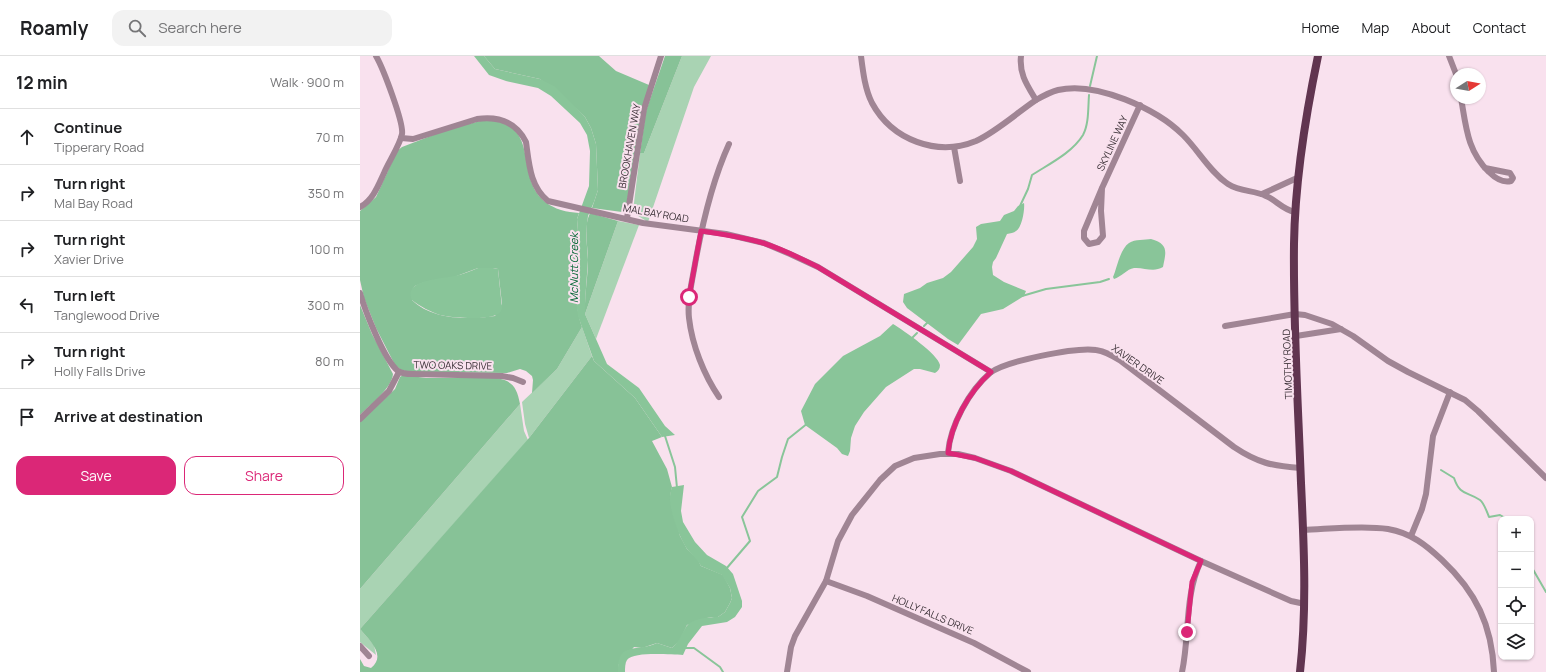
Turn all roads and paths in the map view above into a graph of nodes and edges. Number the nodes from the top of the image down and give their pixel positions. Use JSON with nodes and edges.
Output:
{"nodes":[{"id":1,"x":376,"y":56,"type":"edge"},
{"id":2,"x":661,"y":56,"type":"edge"},
{"id":3,"x":861,"y":56,"type":"edge"},
{"id":4,"x":1021,"y":56,"type":"edge"},
{"id":5,"x":1318,"y":56,"type":"edge"},
{"id":6,"x":1449,"y":56,"type":"edge"},
{"id":7,"x":1454,"y":68,"type":"edge"},
{"id":8,"x":1036,"y":100,"type":"junction"},
{"id":9,"x":1462,"y":104,"type":"edge"},
{"id":10,"x":1140,"y":105,"type":"junction"},
{"id":11,"x":401,"y":138,"type":"junction"},
{"id":12,"x":729,"y":144,"type":"dead end"},
{"id":13,"x":954,"y":147,"type":"junction"},
{"id":14,"x":1485,"y":168,"type":"dead end"},
{"id":15,"x":1297,"y":178,"type":"junction"},
{"id":16,"x":960,"y":181,"type":"dead end"},
{"id":17,"x":1102,"y":188,"type":"junction"},
{"id":18,"x":1262,"y":194,"type":"junction"},
{"id":19,"x":360,"y":207,"type":"edge"},
{"id":20,"x":1295,"y":212,"type":"junction"},
{"id":21,"x":627,"y":218,"type":"junction"},
{"id":22,"x":701,"y":231,"type":"junction"},
{"id":23,"x":360,"y":293,"type":"edge"},
{"id":24,"x":1295,"y":314,"type":"junction"},
{"id":25,"x":1224,"y":326,"type":"dead end"},
{"id":26,"x":1341,"y":329,"type":"junction"},
{"id":27,"x":1296,"y":336,"type":"junction"},
{"id":28,"x":399,"y":372,"type":"junction"},
{"id":29,"x":991,"y":372,"type":"junction"},
{"id":30,"x":523,"y":382,"type":"dead end"},
{"id":31,"x":1450,"y":392,"type":"junction"},
{"id":32,"x":719,"y":397,"type":"dead end"},
{"id":33,"x":360,"y":419,"type":"edge"},
{"id":34,"x":948,"y":453,"type":"junction"},
{"id":35,"x":1301,"y":468,"type":"junction"},
{"id":36,"x":1546,"y":478,"type":"edge"},
{"id":37,"x":1303,"y":530,"type":"junction"},
{"id":38,"x":1411,"y":536,"type":"junction"},
{"id":39,"x":1201,"y":561,"type":"junction"},
{"id":40,"x":826,"y":581,"type":"junction"},
{"id":41,"x":1305,"y":604,"type":"junction"},
{"id":42,"x":360,"y":646,"type":"edge"},
{"id":43,"x":368,"y":656,"type":"dead end"},
{"id":44,"x":787,"y":672,"type":"edge"},
{"id":45,"x":1028,"y":672,"type":"edge"},
{"id":46,"x":1182,"y":672,"type":"edge"},
{"id":47,"x":1300,"y":672,"type":"edge"},
{"id":48,"x":1494,"y":672,"type":"edge"}],
"edges":[{"from":1,"to":11,"type":"street"},
{"from":2,"to":21,"type":"street","name":"BROOKHAVEN WAY"},
{"from":3,"to":13,"type":"street"},
{"from":4,"to":8,"type":"street"},
{"from":5,"to":15,"type":"main road","name":"TIMOTHY ROAD"},
{"from":6,"to":7,"type":"street"},
{"from":8,"to":10,"type":"street"},
{"from":8,"to":13,"type":"street"},
{"from":9,"to":14,"type":"street"},
{"from":10,"to":17,"type":"street","name":"SKYLINE WAY"},
{"from":10,"to":18,"type":"street"},
{"from":11,"to":19,"type":"street"},
{"from":11,"to":21,"type":"street","name":"MAL BAY ROAD"},
{"from":12,"to":22,"type":"street"},
{"from":13,"to":16,"type":"street"},
{"from":15,"to":18,"type":"street"},
{"from":15,"to":20,"type":"main road","name":"TIMOTHY ROAD"},
{"from":17,"to":17,"type":"street","name":"SKYLINE WAY"},
{"from":18,"to":20,"type":"street"},
{"from":20,"to":24,"type":"main road","name":"TIMOTHY ROAD"},
{"from":21,"to":22,"type":"street","name":"MAL BAY ROAD"},
{"from":22,"to":29,"type":"street","name":"MAL BAY ROAD"},
{"from":22,"to":32,"type":"street"},
{"from":23,"to":28,"type":"street","name":"TWO OAKS DRIVE"},
{"from":24,"to":25,"type":"street"},
{"from":24,"to":26,"type":"street"},
{"from":24,"to":27,"type":"main road","name":"TIMOTHY ROAD"},
{"from":26,"to":27,"type":"street"},
{"from":26,"to":31,"type":"street"},
{"from":27,"to":35,"type":"main road","name":"TIMOTHY ROAD"},
{"from":28,"to":30,"type":"street","name":"TWO OAKS DRIVE"},
{"from":28,"to":33,"type":"street"},
{"from":29,"to":34,"type":"street","name":"XAVIER DRIVE"},
{"from":29,"to":35,"type":"street","name":"XAVIER DRIVE"},
{"from":31,"to":36,"type":"street"},
{"from":31,"to":38,"type":"street"},
{"from":34,"to":39,"type":"street"},
{"from":34,"to":40,"type":"street"},
{"from":35,"to":37,"type":"main road","name":"TIMOTHY ROAD"},
{"from":37,"to":38,"type":"street"},
{"from":37,"to":41,"type":"main road","name":"TIMOTHY ROAD"},
{"from":38,"to":48,"type":"street"},
{"from":39,"to":41,"type":"street"},
{"from":39,"to":46,"type":"street"},
{"from":40,"to":44,"type":"street"},
{"from":40,"to":45,"type":"street","name":"HOLLY FALLS DRIVE"},
{"from":41,"to":47,"type":"main road","name":"TIMOTHY ROAD"},
{"from":42,"to":43,"type":"street"}]}
